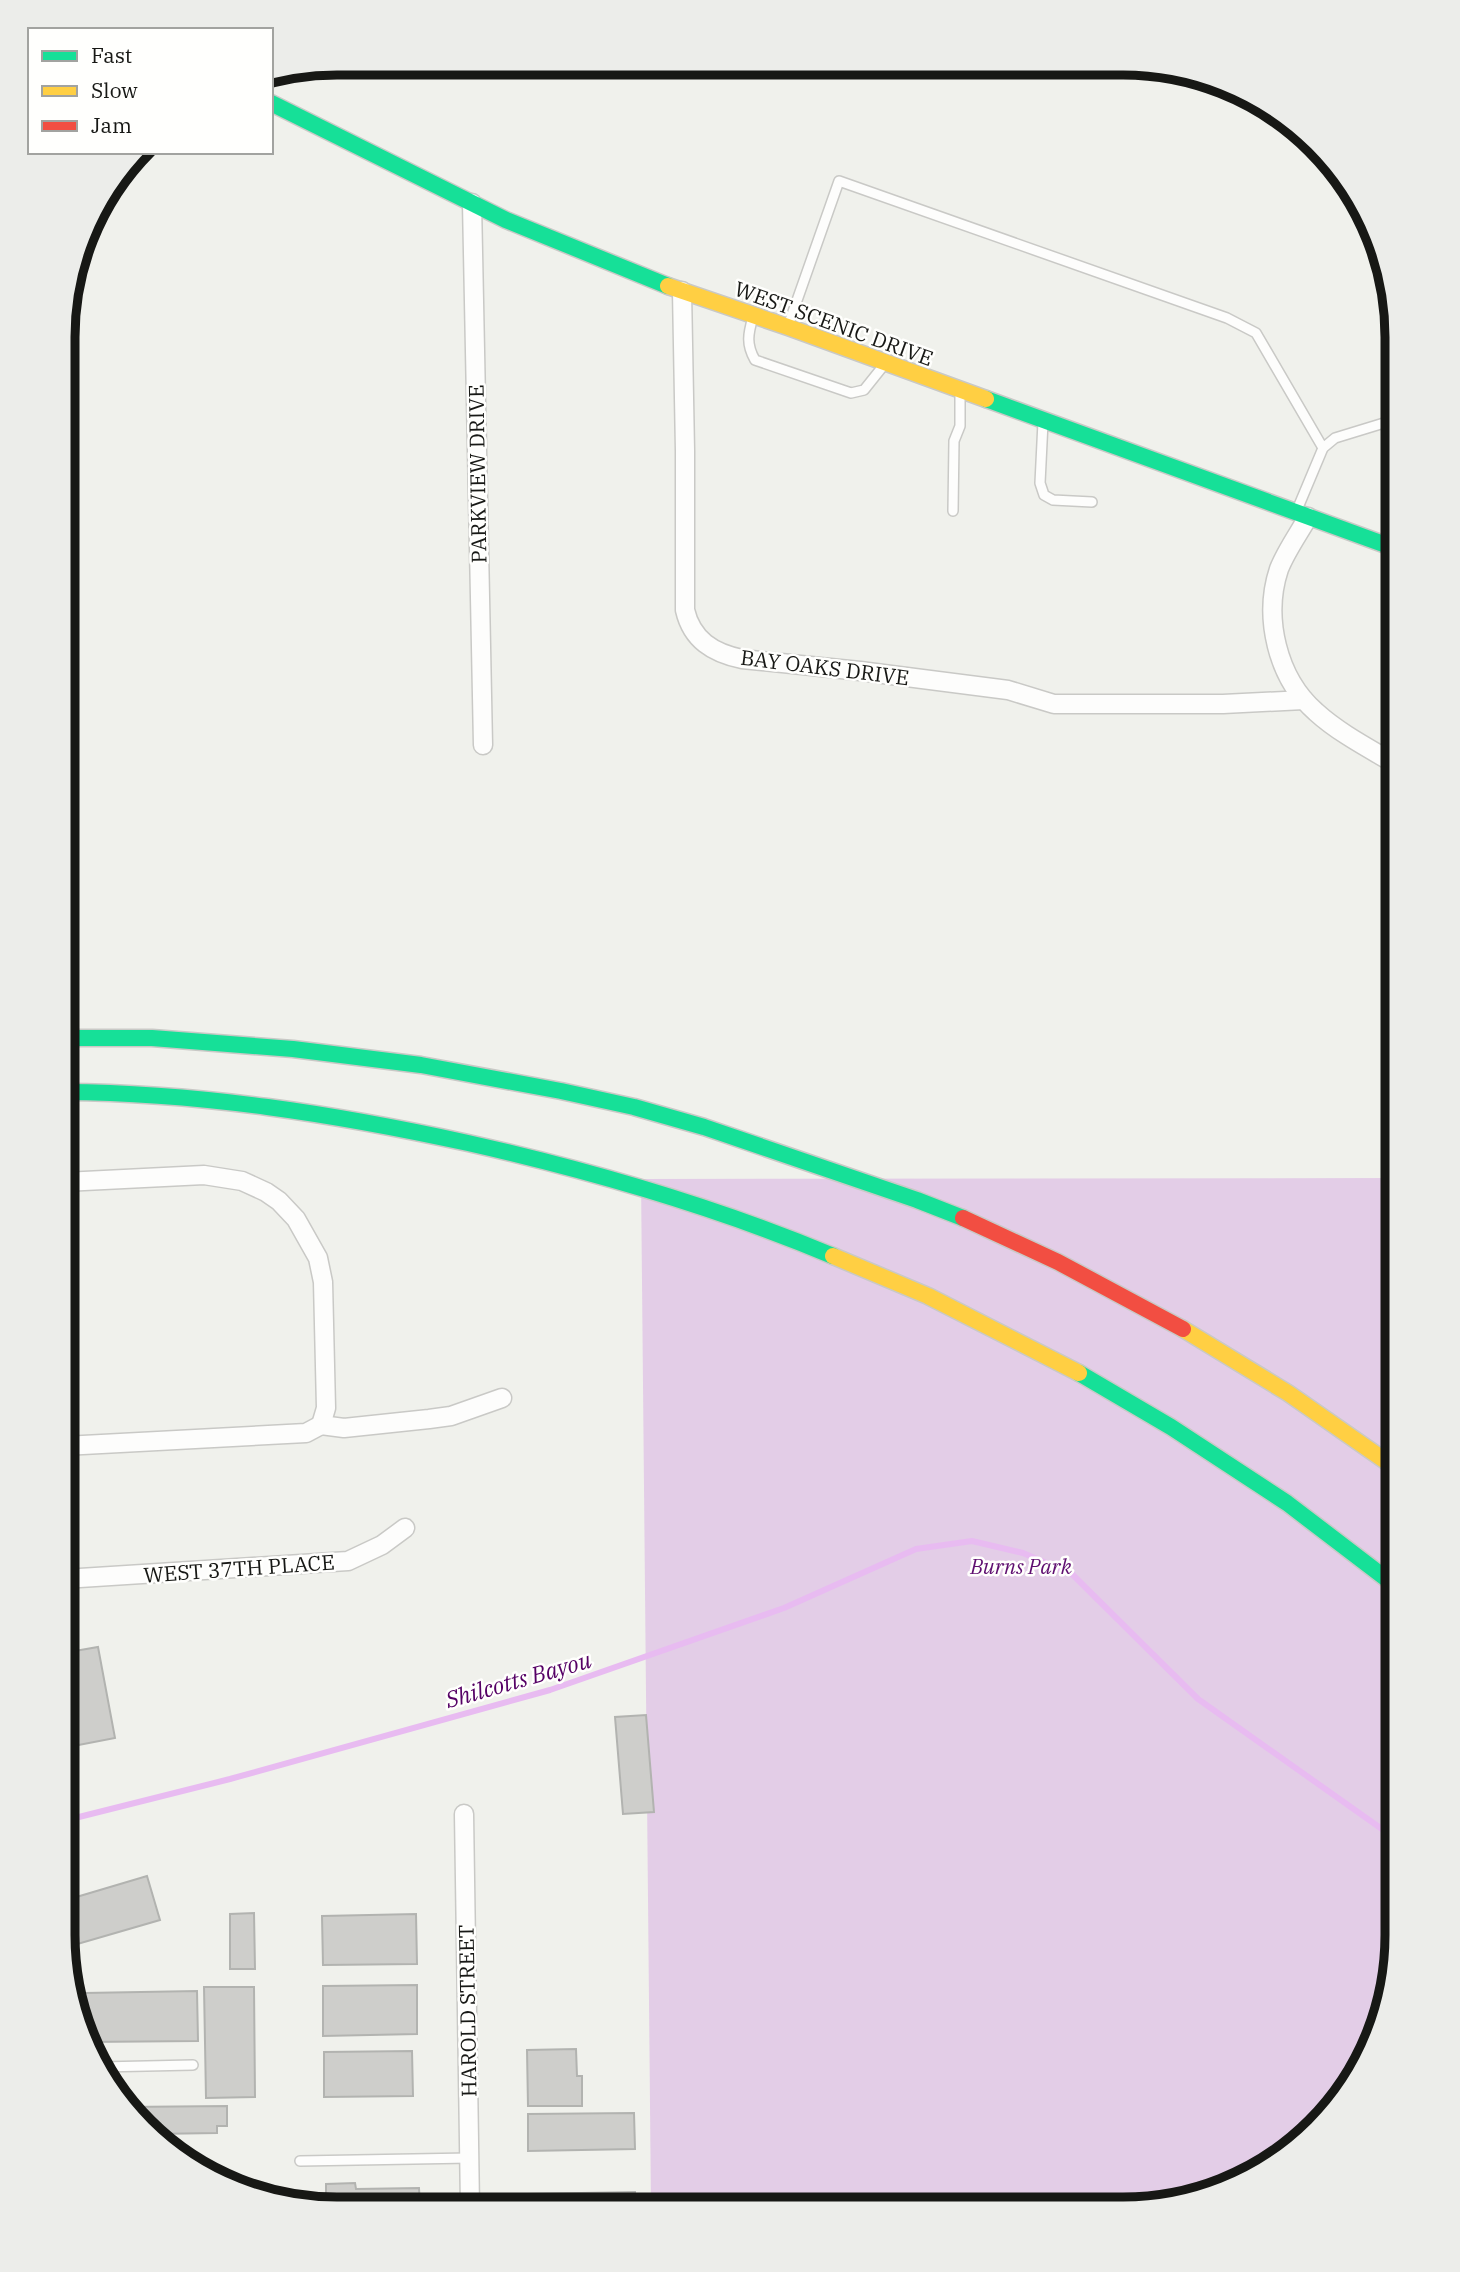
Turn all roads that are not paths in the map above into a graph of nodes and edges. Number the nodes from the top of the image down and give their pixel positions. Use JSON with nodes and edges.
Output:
{"nodes":[{"id":1,"x":273,"y":104,"type":"edge"},
{"id":2,"x":472,"y":203,"type":"junction"},
{"id":3,"x":682,"y":291,"type":"junction"},
{"id":4,"x":753,"y":316,"type":"junction"},
{"id":5,"x":788,"y":327,"type":"junction"},
{"id":6,"x":885,"y":363,"type":"junction"},
{"id":7,"x":960,"y":390,"type":"junction"},
{"id":8,"x":1043,"y":420,"type":"junction"},
{"id":9,"x":1385,"y":423,"type":"edge"},
{"id":10,"x":1323,"y":448,"type":"junction"},
{"id":11,"x":1092,"y":502,"type":"dead end"},
{"id":12,"x":953,"y":511,"type":"dead end"},
{"id":13,"x":1302,"y":514,"type":"junction"},
{"id":14,"x":1385,"y":545,"type":"edge"},
{"id":15,"x":1304,"y":700,"type":"junction"},
{"id":16,"x":483,"y":745,"type":"dead end"},
{"id":17,"x":1385,"y":757,"type":"edge"},
{"id":18,"x":75,"y":1038,"type":"edge"},
{"id":19,"x":75,"y":1092,"type":"edge"},
{"id":20,"x":75,"y":1181,"type":"edge"},
{"id":21,"x":502,"y":1398,"type":"dead end"},
{"id":22,"x":320,"y":1425,"type":"junction"},
{"id":23,"x":75,"y":1445,"type":"edge"},
{"id":24,"x":1385,"y":1461,"type":"edge"},
{"id":25,"x":405,"y":1528,"type":"dead end"},
{"id":26,"x":75,"y":1577,"type":"edge"},
{"id":27,"x":1385,"y":1578,"type":"edge"},
{"id":28,"x":464,"y":1814,"type":"dead end"},
{"id":29,"x":193,"y":2065,"type":"dead end"},
{"id":30,"x":110,"y":2067,"type":"edge"},
{"id":31,"x":470,"y":2158,"type":"junction"},
{"id":32,"x":300,"y":2161,"type":"dead end"},
{"id":33,"x":470,"y":2197,"type":"edge"}],
"edges":[{"from":1,"to":2,"type":"main road","name":"WEST SCENIC DRIVE"},
{"from":2,"to":3,"type":"main road","name":"WEST SCENIC DRIVE"},
{"from":2,"to":16,"type":"street","name":"PARKVIEW DRIVE"},
{"from":3,"to":4,"type":"main road","name":"WEST SCENIC DRIVE"},
{"from":3,"to":15,"type":"street","name":"BAY OAKS DRIVE"},
{"from":4,"to":5,"type":"main road","name":"WEST SCENIC DRIVE"},
{"from":4,"to":6,"type":"lane"},
{"from":5,"to":6,"type":"main road","name":"WEST SCENIC DRIVE"},
{"from":5,"to":10,"type":"lane"},
{"from":6,"to":7,"type":"main road","name":"WEST SCENIC DRIVE"},
{"from":7,"to":8,"type":"main road","name":"WEST SCENIC DRIVE"},
{"from":7,"to":12,"type":"lane"},
{"from":8,"to":11,"type":"lane"},
{"from":8,"to":13,"type":"main road","name":"WEST SCENIC DRIVE"},
{"from":9,"to":10,"type":"lane"},
{"from":10,"to":13,"type":"lane"},
{"from":13,"to":14,"type":"main road","name":"WEST SCENIC DRIVE"},
{"from":13,"to":15,"type":"street"},
{"from":15,"to":17,"type":"street"},
{"from":18,"to":24,"type":"main road"},
{"from":19,"to":27,"type":"main road"},
{"from":20,"to":22,"type":"street"},
{"from":21,"to":22,"type":"street"},
{"from":22,"to":23,"type":"street"},
{"from":25,"to":26,"type":"street","name":"WEST 37TH PLACE"},
{"from":28,"to":31,"type":"street","name":"HAROLD STREET"},
{"from":29,"to":30,"type":"lane"},
{"from":31,"to":32,"type":"lane"},
{"from":31,"to":33,"type":"street","name":"HAROLD STREET"}]}
